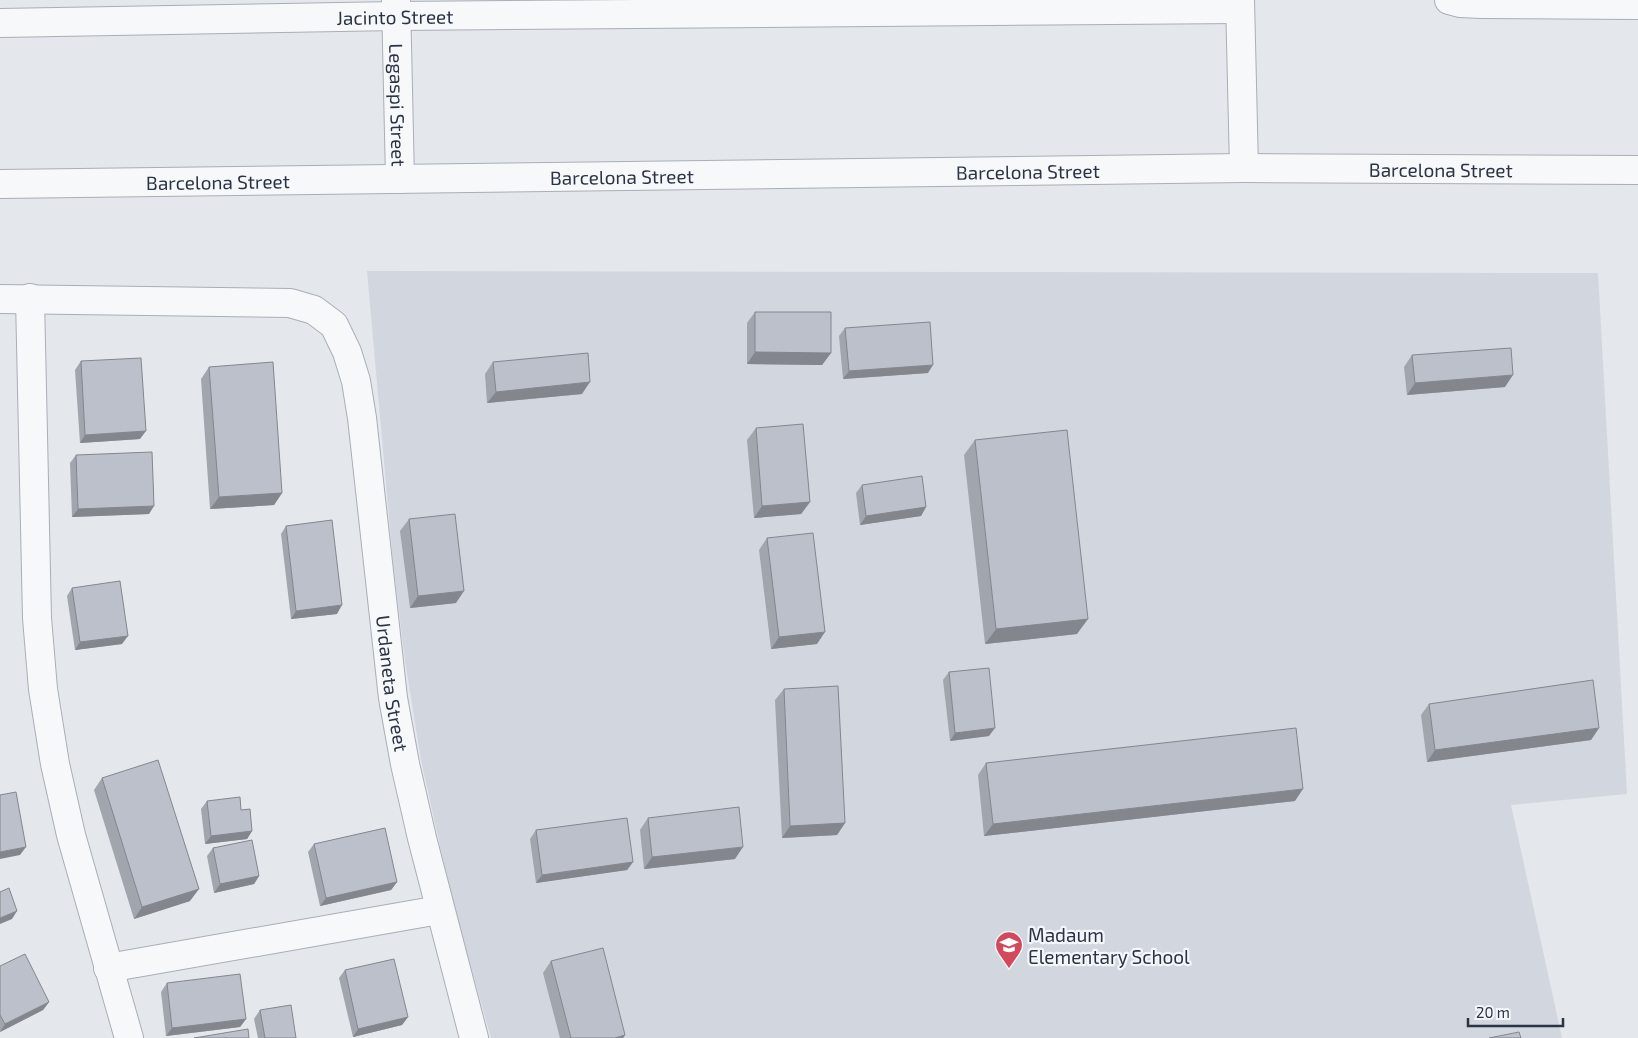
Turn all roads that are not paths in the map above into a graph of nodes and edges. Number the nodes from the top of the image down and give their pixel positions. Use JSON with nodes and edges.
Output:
{"nodes":[{"id":1,"x":1449,"y":0,"type":"edge"},
{"id":2,"x":1240,"y":4,"type":"edge"},
{"id":3,"x":1638,"y":5,"type":"edge"},
{"id":4,"x":396,"y":8,"type":"edge"},
{"id":5,"x":0,"y":23,"type":"edge"},
{"id":6,"x":1244,"y":168,"type":"junction"},
{"id":7,"x":1638,"y":170,"type":"edge"},
{"id":8,"x":400,"y":179,"type":"junction"},
{"id":9,"x":0,"y":184,"type":"edge"},
{"id":10,"x":30,"y":298,"type":"junction"},
{"id":11,"x":0,"y":299,"type":"edge"},
{"id":12,"x":440,"y":910,"type":"junction"},
{"id":13,"x":108,"y":968,"type":"junction"},
{"id":14,"x":129,"y":1038,"type":"edge"},
{"id":15,"x":474,"y":1038,"type":"edge"}],
"edges":[{"from":1,"to":3,"type":"street"},
{"from":2,"to":4,"type":"street","name":"Jacinto Street"},
{"from":2,"to":6,"type":"street"},
{"from":4,"to":5,"type":"street","name":"Jacinto Street"},
{"from":4,"to":8,"type":"street","name":"Legaspi Street"},
{"from":6,"to":7,"type":"street","name":"Barcelona Street"},
{"from":6,"to":8,"type":"street","name":"Barcelona Street"},
{"from":8,"to":9,"type":"street","name":"Barcelona Street"},
{"from":10,"to":11,"type":"street"},
{"from":10,"to":12,"type":"street","name":"Urdaneta Street"},
{"from":10,"to":13,"type":"street"},
{"from":12,"to":13,"type":"street"},
{"from":12,"to":15,"type":"street","name":"Urdaneta Street"},
{"from":13,"to":14,"type":"street"}]}
